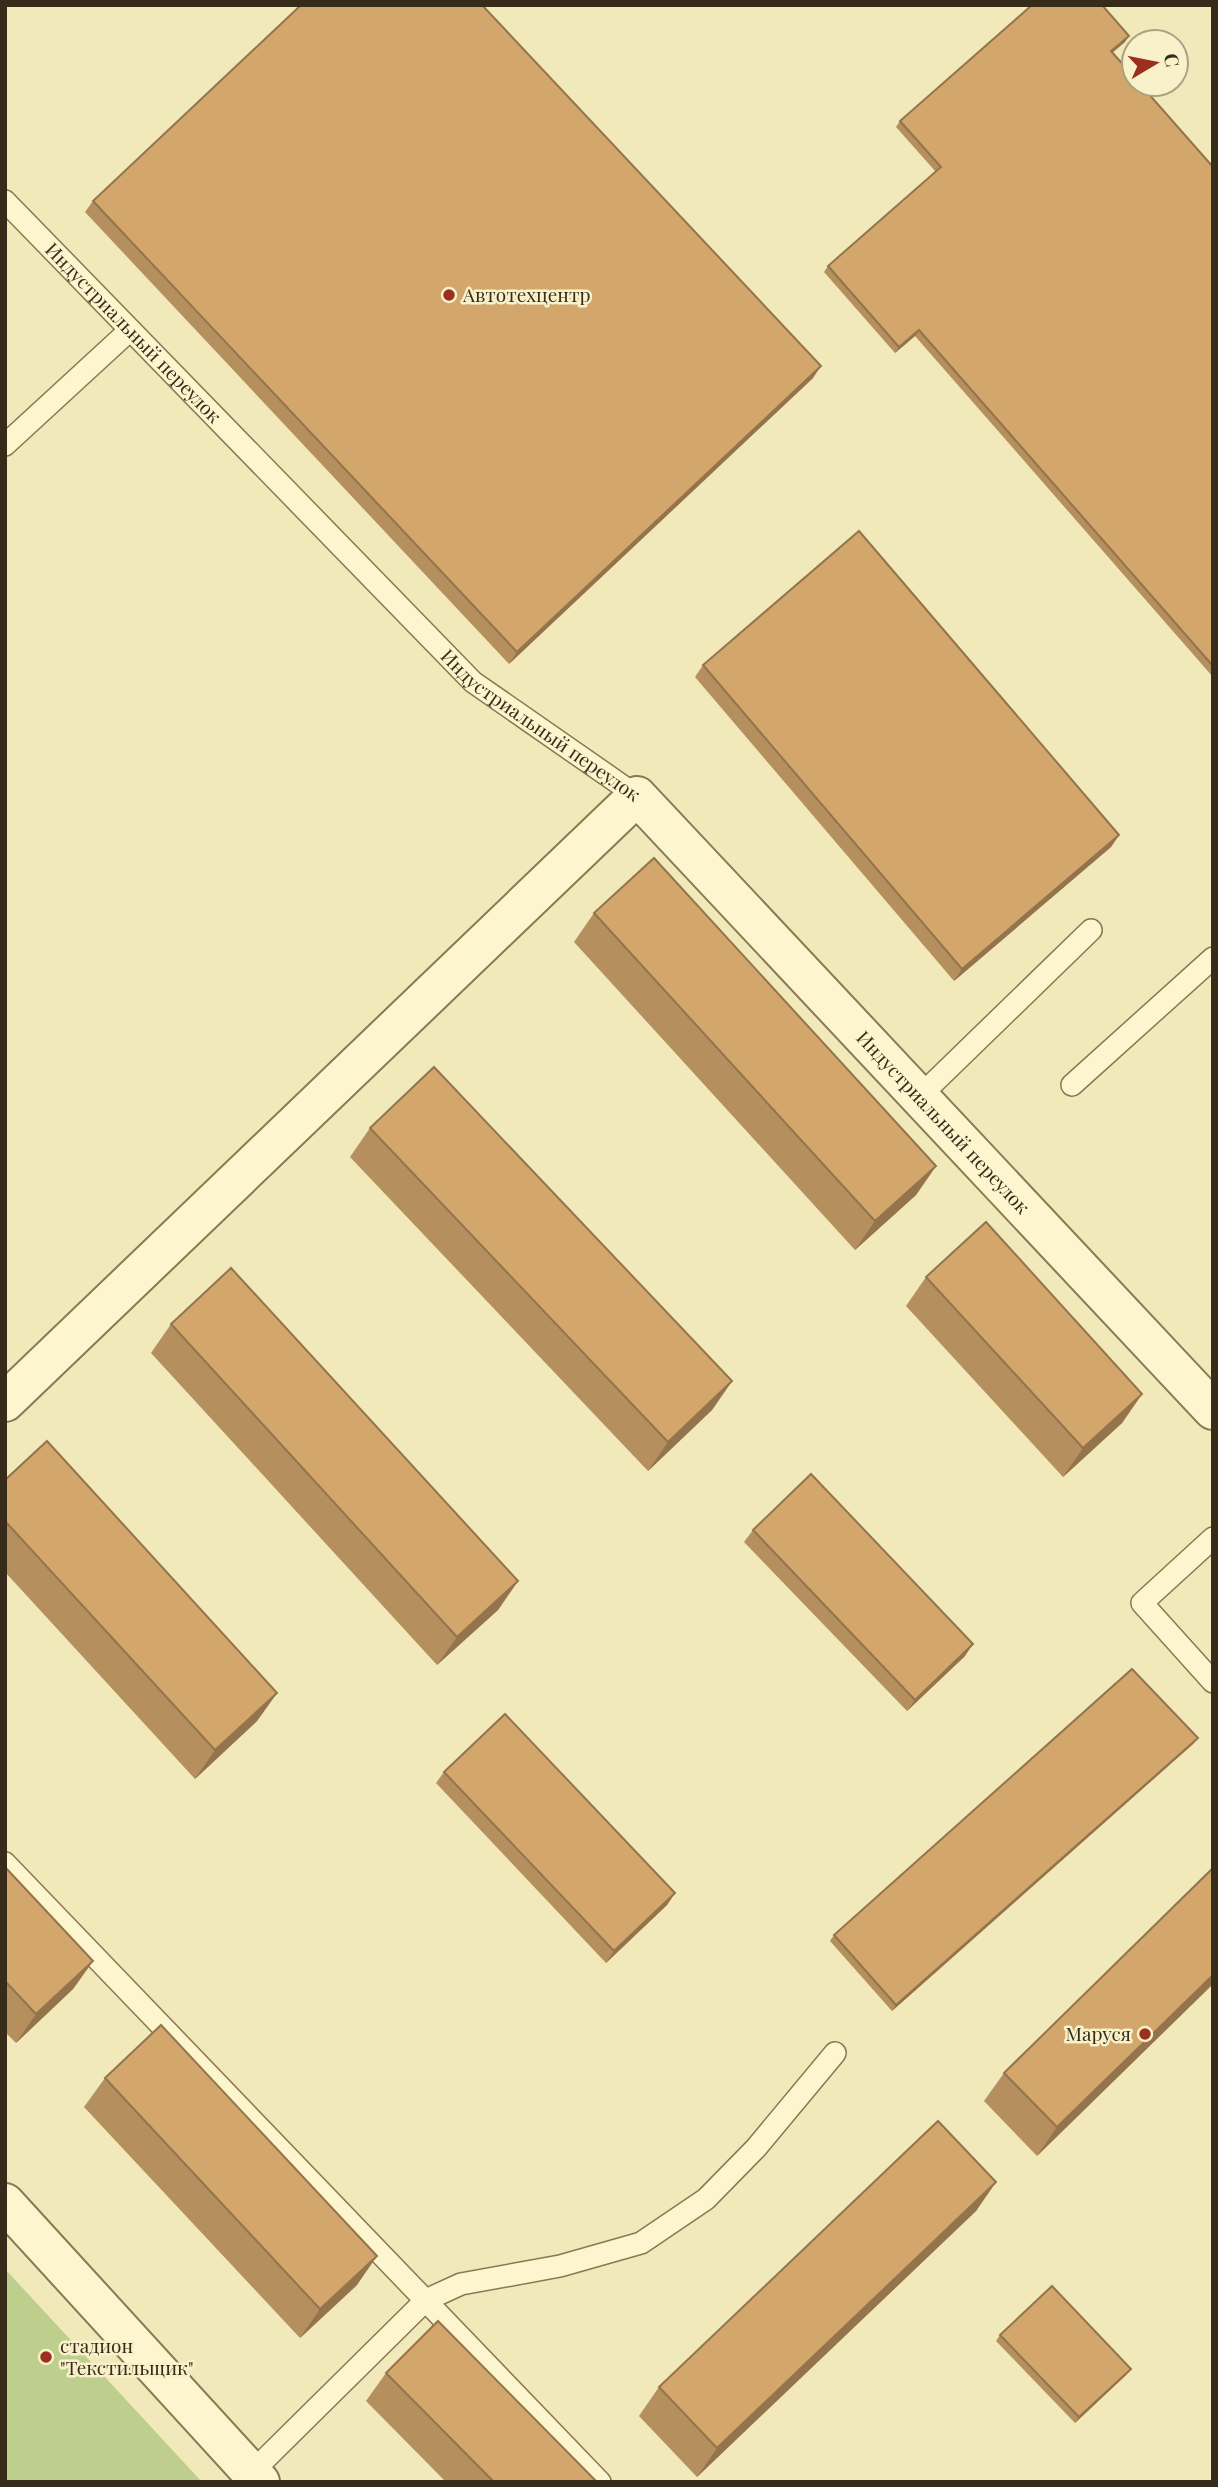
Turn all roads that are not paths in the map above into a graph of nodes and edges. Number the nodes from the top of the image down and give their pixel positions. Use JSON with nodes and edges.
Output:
{"nodes":[{"id":1,"x":5,"y":201,"type":"edge"},
{"id":2,"x":130,"y":330,"type":"junction"},
{"id":3,"x":5,"y":445,"type":"edge"},
{"id":4,"x":637,"y":796,"type":"junction"},
{"id":5,"x":1091,"y":930,"type":"dead end"},
{"id":6,"x":1213,"y":958,"type":"edge"},
{"id":7,"x":1072,"y":1085,"type":"dead end"},
{"id":8,"x":919,"y":1097,"type":"junction"},
{"id":9,"x":5,"y":1402,"type":"edge"},
{"id":10,"x":1213,"y":1410,"type":"edge"},
{"id":11,"x":1213,"y":1538,"type":"edge"},
{"id":12,"x":1213,"y":1682,"type":"edge"},
{"id":13,"x":5,"y":1863,"type":"edge"},
{"id":14,"x":835,"y":2053,"type":"dead end"},
{"id":15,"x":5,"y":2203,"type":"edge"},
{"id":16,"x":426,"y":2300,"type":"junction"},
{"id":17,"x":256,"y":2477,"type":"edge"},
{"id":18,"x":600,"y":2482,"type":"edge"}],
"edges":[{"from":1,"to":2,"type":"lane","name":"Индустриальный переулок"},
{"from":2,"to":3,"type":"lane"},
{"from":2,"to":4,"type":"lane","name":"Индустриальный переулок"},
{"from":4,"to":8,"type":"street","name":"Индустриальный переулок"},
{"from":4,"to":9,"type":"street"},
{"from":5,"to":8,"type":"lane"},
{"from":6,"to":7,"type":"lane"},
{"from":8,"to":10,"type":"street","name":"Индустриальный переулок"},
{"from":11,"to":12,"type":"lane"},
{"from":13,"to":16,"type":"lane"},
{"from":14,"to":16,"type":"lane"},
{"from":15,"to":17,"type":"street"},
{"from":16,"to":17,"type":"lane"},
{"from":16,"to":18,"type":"lane"}]}
